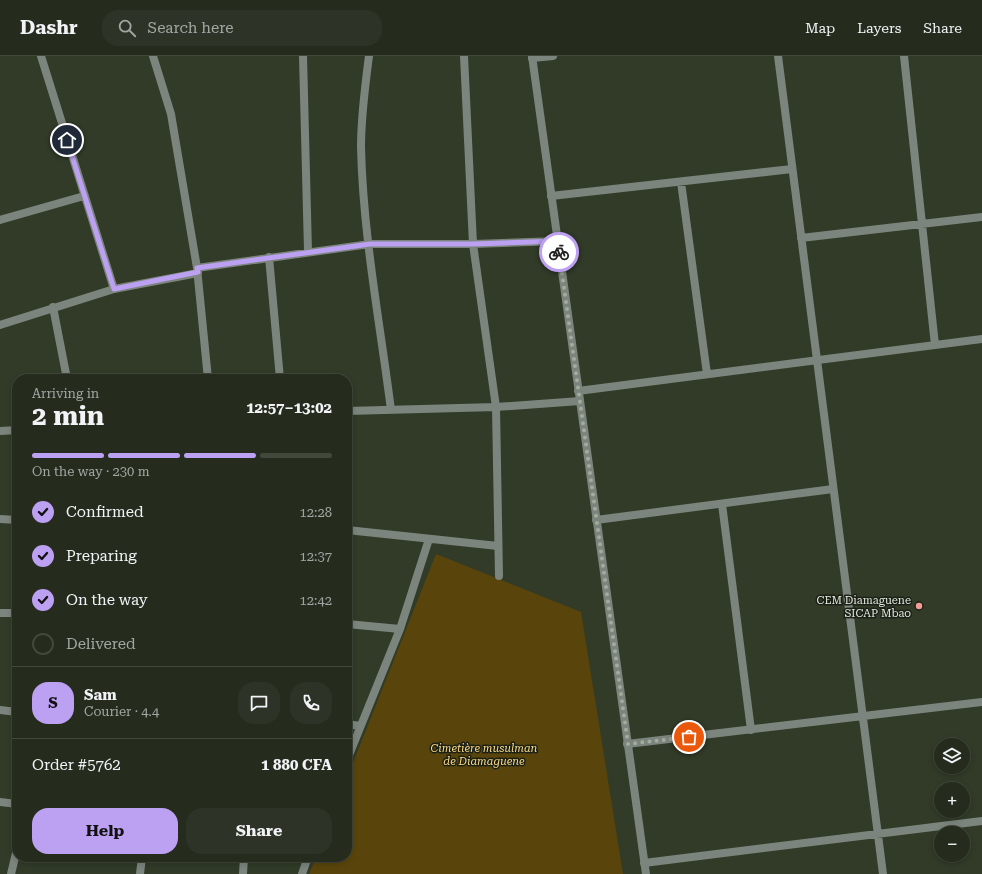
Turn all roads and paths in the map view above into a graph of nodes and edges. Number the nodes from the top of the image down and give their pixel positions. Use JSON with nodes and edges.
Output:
{"nodes":[{"id":1,"x":41,"y":56,"type":"edge"},
{"id":2,"x":153,"y":56,"type":"edge"},
{"id":3,"x":303,"y":56,"type":"edge"},
{"id":4,"x":369,"y":56,"type":"edge"},
{"id":5,"x":464,"y":56,"type":"edge"},
{"id":6,"x":553,"y":56,"type":"edge"},
{"id":7,"x":778,"y":56,"type":"edge"},
{"id":8,"x":904,"y":56,"type":"edge"},
{"id":9,"x":532,"y":57,"type":"edge"},
{"id":10,"x":792,"y":169,"type":"junction"},
{"id":11,"x":681,"y":182,"type":"junction"},
{"id":12,"x":84,"y":196,"type":"junction"},
{"id":13,"x":551,"y":196,"type":"junction"},
{"id":14,"x":982,"y":217,"type":"edge"},
{"id":15,"x":0,"y":220,"type":"edge"},
{"id":16,"x":922,"y":224,"type":"junction"},
{"id":17,"x":801,"y":238,"type":"junction"},
{"id":18,"x":558,"y":241,"type":"junction"},
{"id":19,"x":370,"y":244,"type":"junction"},
{"id":20,"x":473,"y":244,"type":"junction"},
{"id":21,"x":308,"y":251,"type":"junction"},
{"id":22,"x":269,"y":257,"type":"junction"},
{"id":23,"x":198,"y":270,"type":"junction"},
{"id":24,"x":114,"y":289,"type":"junction"},
{"id":25,"x":53,"y":307,"type":"junction"},
{"id":26,"x":0,"y":325,"type":"edge"},
{"id":27,"x":982,"y":339,"type":"edge"},
{"id":28,"x":935,"y":345,"type":"junction"},
{"id":29,"x":817,"y":360,"type":"junction"},
{"id":30,"x":66,"y":374,"type":"edge"},
{"id":31,"x":208,"y":374,"type":"edge"},
{"id":32,"x":280,"y":374,"type":"edge"},
{"id":33,"x":707,"y":374,"type":"junction"},
{"id":34,"x":578,"y":391,"type":"junction"},
{"id":35,"x":580,"y":401,"type":"junction"},
{"id":36,"x":496,"y":407,"type":"junction"},
{"id":37,"x":391,"y":410,"type":"junction"},
{"id":38,"x":352,"y":411,"type":"edge"},
{"id":39,"x":12,"y":430,"type":"edge"},
{"id":40,"x":0,"y":431,"type":"edge"},
{"id":41,"x":833,"y":489,"type":"junction"},
{"id":42,"x":722,"y":504,"type":"junction"},
{"id":43,"x":0,"y":519,"type":"edge"},
{"id":44,"x":12,"y":520,"type":"edge"},
{"id":45,"x":596,"y":520,"type":"junction"},
{"id":46,"x":352,"y":531,"type":"edge"},
{"id":47,"x":429,"y":539,"type":"junction"},
{"id":48,"x":498,"y":546,"type":"junction"},
{"id":49,"x":499,"y":576,"type":"dead end"},
{"id":50,"x":0,"y":613,"type":"edge"},
{"id":51,"x":12,"y":613,"type":"edge"},
{"id":52,"x":352,"y":624,"type":"edge"},
{"id":53,"x":400,"y":629,"type":"junction"},
{"id":54,"x":982,"y":702,"type":"edge"},
{"id":55,"x":0,"y":710,"type":"edge"},
{"id":56,"x":12,"y":711,"type":"edge"},
{"id":57,"x":862,"y":717,"type":"junction"},
{"id":58,"x":352,"y":725,"type":"edge"},
{"id":59,"x":360,"y":726,"type":"junction"},
{"id":60,"x":751,"y":730,"type":"junction"},
{"id":61,"x":628,"y":744,"type":"junction"},
{"id":62,"x":352,"y":747,"type":"edge"},
{"id":63,"x":0,"y":802,"type":"edge"},
{"id":64,"x":12,"y":803,"type":"edge"},
{"id":65,"x":982,"y":822,"type":"edge"},
{"id":66,"x":878,"y":834,"type":"junction"},
{"id":67,"x":14,"y":862,"type":"edge"},
{"id":68,"x":141,"y":862,"type":"edge"},
{"id":69,"x":244,"y":862,"type":"edge"},
{"id":70,"x":306,"y":862,"type":"edge"},
{"id":71,"x":644,"y":863,"type":"junction"},
{"id":72,"x":11,"y":874,"type":"edge"},
{"id":73,"x":140,"y":874,"type":"edge"},
{"id":74,"x":243,"y":874,"type":"edge"},
{"id":75,"x":302,"y":874,"type":"edge"},
{"id":76,"x":646,"y":874,"type":"edge"},
{"id":77,"x":883,"y":874,"type":"edge"}],
"edges":[{"from":1,"to":12,"type":"street"},
{"from":2,"to":23,"type":"street"},
{"from":3,"to":21,"type":"street"},
{"from":4,"to":19,"type":"street"},
{"from":5,"to":20,"type":"street"},
{"from":6,"to":9,"type":"street"},
{"from":7,"to":10,"type":"street"},
{"from":8,"to":16,"type":"street"},
{"from":9,"to":13,"type":"street"},
{"from":10,"to":11,"type":"street"},
{"from":10,"to":17,"type":"street"},
{"from":11,"to":13,"type":"street"},
{"from":11,"to":33,"type":"street"},
{"from":12,"to":15,"type":"street"},
{"from":12,"to":24,"type":"street"},
{"from":13,"to":18,"type":"street"},
{"from":14,"to":16,"type":"street"},
{"from":16,"to":17,"type":"street"},
{"from":16,"to":28,"type":"street"},
{"from":17,"to":29,"type":"street"},
{"from":18,"to":20,"type":"street"},
{"from":18,"to":34,"type":"street"},
{"from":19,"to":20,"type":"street"},
{"from":19,"to":21,"type":"street"},
{"from":19,"to":37,"type":"street"},
{"from":20,"to":36,"type":"street"},
{"from":21,"to":22,"type":"street"},
{"from":22,"to":23,"type":"street"},
{"from":22,"to":32,"type":"street"},
{"from":23,"to":24,"type":"street"},
{"from":23,"to":31,"type":"street"},
{"from":24,"to":25,"type":"street"},
{"from":25,"to":26,"type":"street"},
{"from":25,"to":30,"type":"street"},
{"from":27,"to":28,"type":"street"},
{"from":28,"to":29,"type":"street"},
{"from":29,"to":33,"type":"street"},
{"from":29,"to":41,"type":"street"},
{"from":33,"to":34,"type":"street"},
{"from":34,"to":35,"type":"street"},
{"from":35,"to":36,"type":"street"},
{"from":35,"to":45,"type":"street"},
{"from":36,"to":37,"type":"street"},
{"from":36,"to":48,"type":"street"},
{"from":37,"to":38,"type":"street"},
{"from":39,"to":40,"type":"street"},
{"from":41,"to":42,"type":"street"},
{"from":41,"to":57,"type":"street"},
{"from":42,"to":45,"type":"street"},
{"from":42,"to":60,"type":"street"},
{"from":43,"to":44,"type":"street"},
{"from":45,"to":61,"type":"street"},
{"from":46,"to":47,"type":"street"},
{"from":47,"to":48,"type":"street"},
{"from":47,"to":53,"type":"street"},
{"from":48,"to":49,"type":"street"},
{"from":50,"to":51,"type":"street"},
{"from":52,"to":53,"type":"street"},
{"from":53,"to":59,"type":"street"},
{"from":54,"to":57,"type":"street"},
{"from":55,"to":56,"type":"street"},
{"from":57,"to":60,"type":"street"},
{"from":57,"to":66,"type":"street"},
{"from":58,"to":59,"type":"street"},
{"from":59,"to":62,"type":"street"},
{"from":60,"to":61,"type":"street"},
{"from":61,"to":71,"type":"street"},
{"from":63,"to":64,"type":"street"},
{"from":65,"to":66,"type":"street"},
{"from":66,"to":71,"type":"street"},
{"from":66,"to":77,"type":"street"},
{"from":67,"to":72,"type":"street"},
{"from":68,"to":73,"type":"street"},
{"from":69,"to":74,"type":"street"},
{"from":70,"to":75,"type":"street"},
{"from":71,"to":76,"type":"street"}]}
